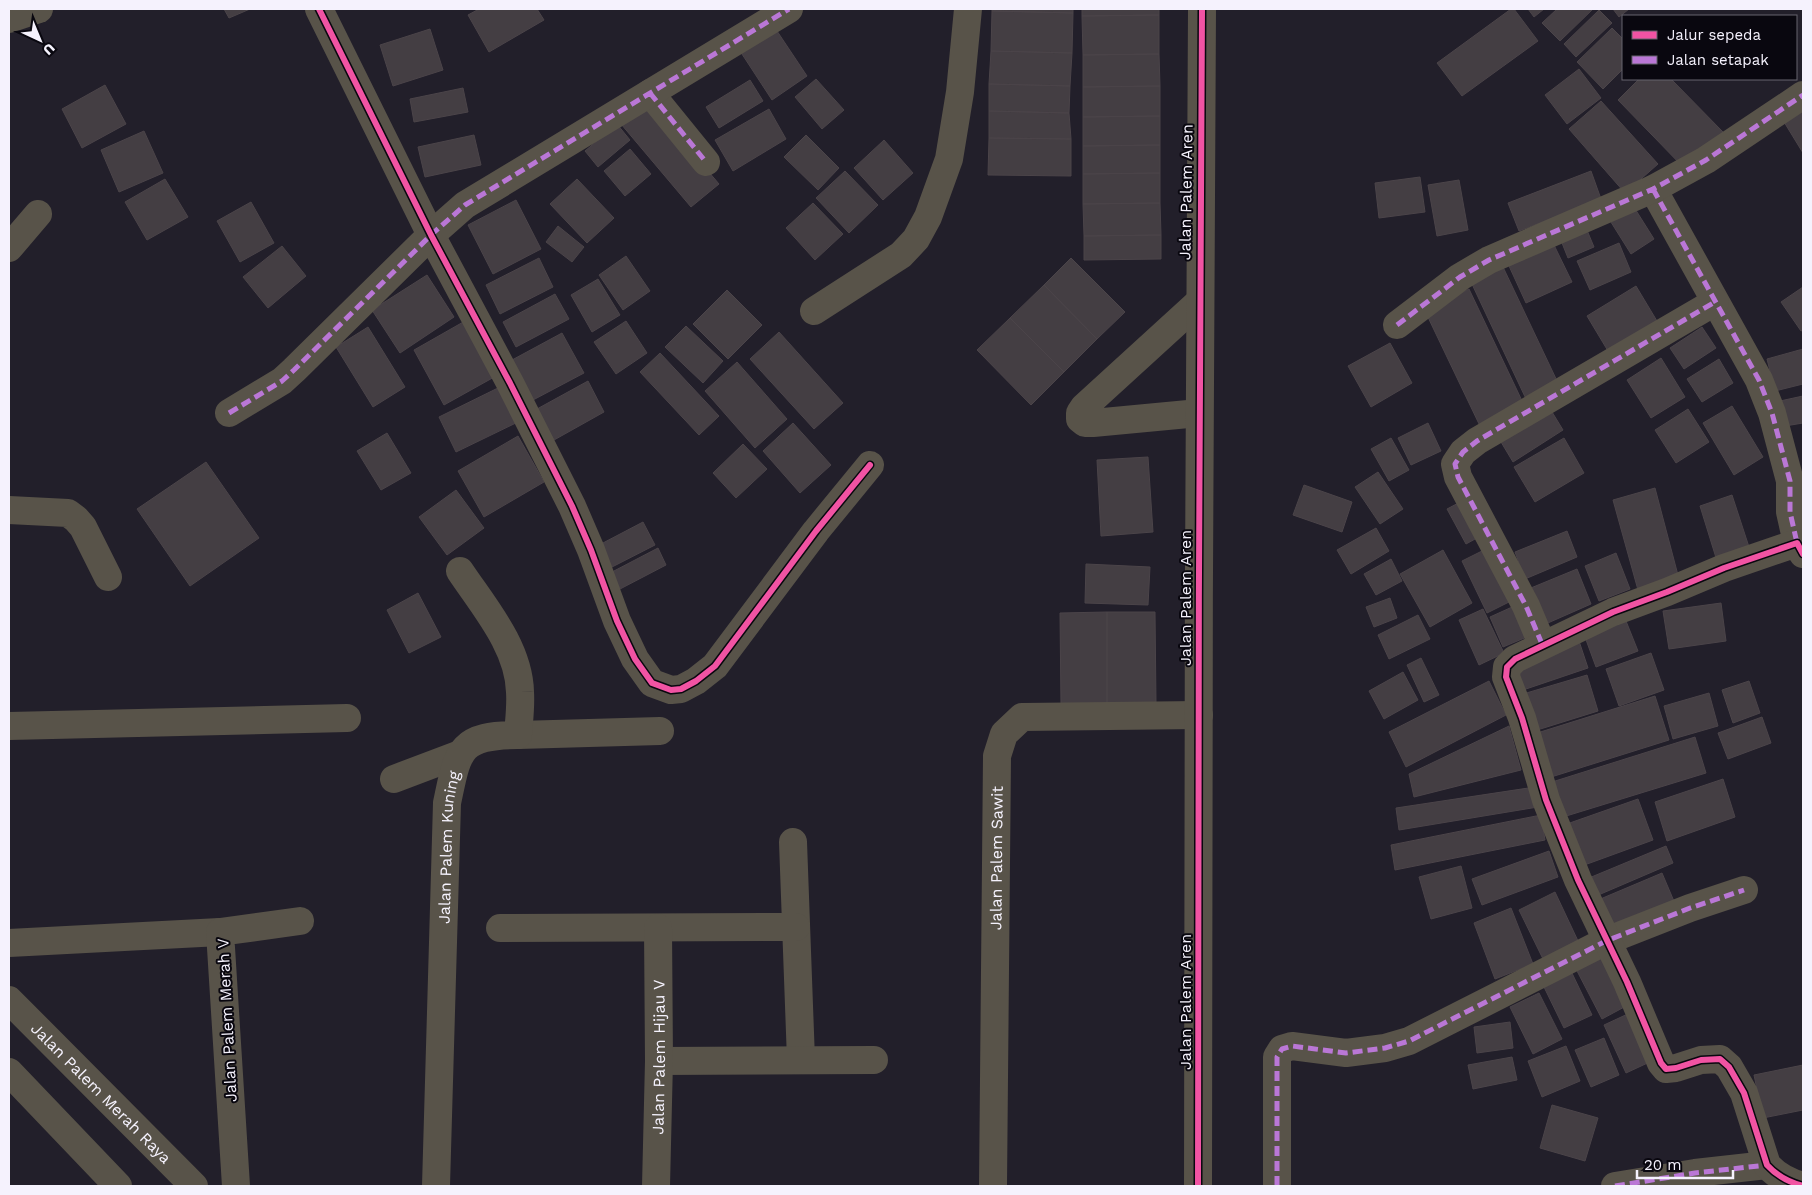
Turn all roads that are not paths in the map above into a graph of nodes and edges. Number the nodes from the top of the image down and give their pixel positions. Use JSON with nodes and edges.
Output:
{"nodes":[{"id":1,"x":38,"y":9,"type":"edge"},
{"id":2,"x":319,"y":9,"type":"edge"},
{"id":3,"x":789,"y":9,"type":"edge"},
{"id":4,"x":968,"y":9,"type":"edge"},
{"id":5,"x":1202,"y":9,"type":"edge"},
{"id":6,"x":9,"y":19,"type":"edge"},
{"id":7,"x":650,"y":93,"type":"junction"},
{"id":8,"x":1803,"y":95,"type":"edge"},
{"id":9,"x":706,"y":162,"type":"dead end"},
{"id":10,"x":1653,"y":189,"type":"junction"},
{"id":11,"x":38,"y":214,"type":"dead end"},
{"id":12,"x":431,"y":235,"type":"junction"},
{"id":13,"x":9,"y":248,"type":"edge"},
{"id":14,"x":1199,"y":302,"type":"junction"},
{"id":15,"x":1715,"y":302,"type":"junction"},
{"id":16,"x":814,"y":311,"type":"dead end"},
{"id":17,"x":1397,"y":324,"type":"dead end"},
{"id":18,"x":229,"y":413,"type":"dead end"},
{"id":19,"x":1199,"y":414,"type":"junction"},
{"id":20,"x":870,"y":465,"type":"dead end"},
{"id":21,"x":9,"y":510,"type":"edge"},
{"id":22,"x":1801,"y":545,"type":"edge"},
{"id":23,"x":460,"y":571,"type":"dead end"},
{"id":24,"x":108,"y":577,"type":"dead end"},
{"id":25,"x":1542,"y":644,"type":"junction"},
{"id":26,"x":1200,"y":716,"type":"junction"},
{"id":27,"x":347,"y":718,"type":"dead end"},
{"id":28,"x":9,"y":726,"type":"edge"},
{"id":29,"x":660,"y":731,"type":"dead end"},
{"id":30,"x":518,"y":735,"type":"junction"},
{"id":31,"x":460,"y":754,"type":"junction"},
{"id":32,"x":394,"y":779,"type":"dead end"},
{"id":33,"x":793,"y":842,"type":"dead end"},
{"id":34,"x":1744,"y":890,"type":"dead end"},
{"id":35,"x":300,"y":921,"type":"dead end"},
{"id":36,"x":796,"y":927,"type":"junction"},
{"id":37,"x":500,"y":928,"type":"dead end"},
{"id":38,"x":658,"y":928,"type":"junction"},
{"id":39,"x":220,"y":932,"type":"junction"},
{"id":40,"x":1606,"y":941,"type":"junction"},
{"id":41,"x":9,"y":943,"type":"edge"},
{"id":42,"x":9,"y":1000,"type":"edge"},
{"id":43,"x":801,"y":1060,"type":"junction"},
{"id":44,"x":874,"y":1060,"type":"dead end"},
{"id":45,"x":660,"y":1061,"type":"junction"},
{"id":46,"x":9,"y":1072,"type":"edge"},
{"id":47,"x":1767,"y":1165,"type":"junction"},
{"id":48,"x":118,"y":1186,"type":"edge"},
{"id":49,"x":194,"y":1186,"type":"edge"},
{"id":50,"x":236,"y":1186,"type":"edge"},
{"id":51,"x":436,"y":1186,"type":"edge"},
{"id":52,"x":656,"y":1186,"type":"edge"},
{"id":53,"x":993,"y":1186,"type":"edge"},
{"id":54,"x":1198,"y":1186,"type":"edge"},
{"id":55,"x":1277,"y":1186,"type":"edge"},
{"id":56,"x":1615,"y":1186,"type":"edge"},
{"id":57,"x":1803,"y":1186,"type":"edge"}],
"edges":[{"from":1,"to":6,"type":"street"},
{"from":2,"to":12,"type":"street"},
{"from":3,"to":7,"type":"street"},
{"from":4,"to":16,"type":"street"},
{"from":5,"to":14,"type":"street","name":"Jalan Palem Aren"},
{"from":7,"to":9,"type":"street"},
{"from":7,"to":12,"type":"street"},
{"from":8,"to":10,"type":"street"},
{"from":10,"to":15,"type":"street"},
{"from":10,"to":17,"type":"street"},
{"from":11,"to":13,"type":"street"},
{"from":12,"to":18,"type":"street"},
{"from":12,"to":20,"type":"street"},
{"from":14,"to":19,"type":"street","name":"Jalan Palem Aren"},
{"from":14,"to":19,"type":"street"},
{"from":15,"to":22,"type":"street"},
{"from":15,"to":25,"type":"street"},
{"from":19,"to":26,"type":"street","name":"Jalan Palem Aren"},
{"from":21,"to":24,"type":"street"},
{"from":22,"to":25,"type":"street"},
{"from":23,"to":30,"type":"street"},
{"from":25,"to":40,"type":"street"},
{"from":26,"to":53,"type":"street","name":"Jalan Palem Sawit"},
{"from":26,"to":54,"type":"street","name":"Jalan Palem Aren"},
{"from":27,"to":28,"type":"street"},
{"from":29,"to":30,"type":"street","name":"Jalan Palem Kuning"},
{"from":30,"to":31,"type":"street","name":"Jalan Palem Kuning"},
{"from":31,"to":32,"type":"street"},
{"from":31,"to":51,"type":"street","name":"Jalan Palem Kuning"},
{"from":33,"to":36,"type":"street"},
{"from":34,"to":40,"type":"street"},
{"from":35,"to":39,"type":"street","name":"Jalan Palem Merah V"},
{"from":36,"to":38,"type":"street"},
{"from":36,"to":43,"type":"street"},
{"from":37,"to":38,"type":"street"},
{"from":38,"to":45,"type":"street","name":"Jalan Palem Hijau V"},
{"from":39,"to":41,"type":"street"},
{"from":39,"to":50,"type":"street","name":"Jalan Palem Merah V"},
{"from":40,"to":47,"type":"street"},
{"from":40,"to":55,"type":"street"},
{"from":42,"to":49,"type":"street","name":"Jalan Palem Merah Raya"},
{"from":43,"to":44,"type":"street"},
{"from":43,"to":45,"type":"street"},
{"from":45,"to":52,"type":"street","name":"Jalan Palem Hijau V"},
{"from":46,"to":48,"type":"street"},
{"from":47,"to":56,"type":"street"},
{"from":47,"to":57,"type":"street"}]}
